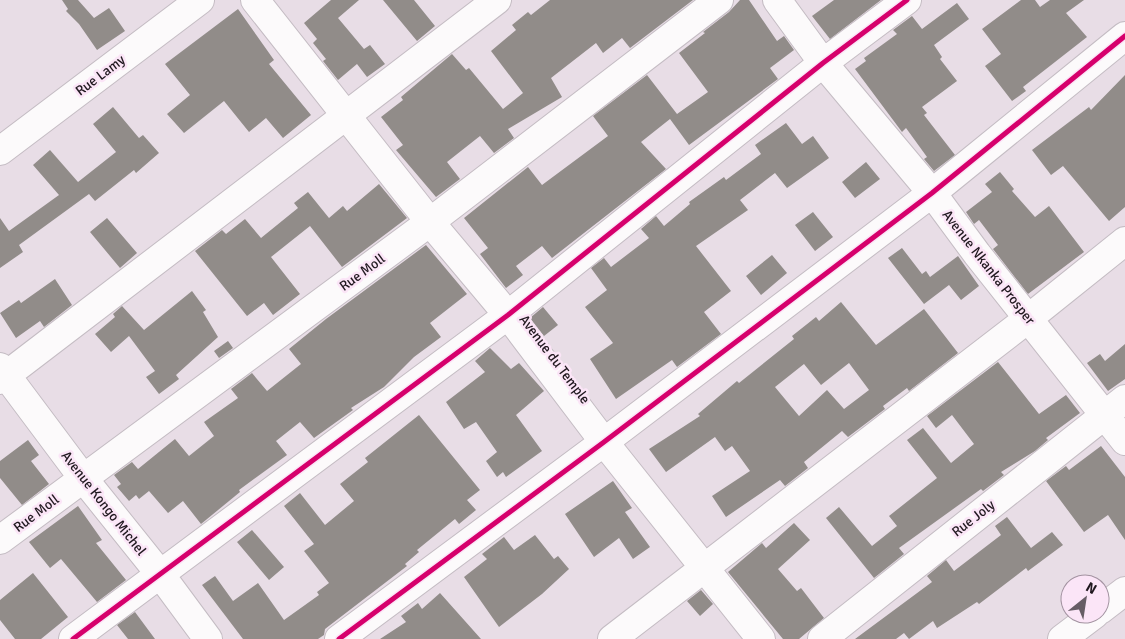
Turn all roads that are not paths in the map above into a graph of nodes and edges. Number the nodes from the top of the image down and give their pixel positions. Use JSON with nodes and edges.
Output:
{"nodes":[{"id":1,"x":200,"y":0,"type":"edge"},
{"id":2,"x":255,"y":0,"type":"edge"},
{"id":3,"x":497,"y":0,"type":"edge"},
{"id":4,"x":719,"y":0,"type":"edge"},
{"id":5,"x":777,"y":0,"type":"edge"},
{"id":6,"x":907,"y":0,"type":"edge"},
{"id":7,"x":1125,"y":36,"type":"edge"},
{"id":8,"x":823,"y":63,"type":"junction"},
{"id":9,"x":347,"y":114,"type":"junction"},
{"id":10,"x":0,"y":151,"type":"edge"},
{"id":11,"x":932,"y":193,"type":"junction"},
{"id":12,"x":430,"y":222,"type":"junction"},
{"id":13,"x":1125,"y":241,"type":"edge"},
{"id":14,"x":508,"y":315,"type":"junction"},
{"id":15,"x":1029,"y":318,"type":"junction"},
{"id":16,"x":2,"y":374,"type":"edge"},
{"id":17,"x":1125,"y":399,"type":"edge"},
{"id":18,"x":1104,"y":415,"type":"junction"},
{"id":19,"x":1125,"y":441,"type":"edge"},
{"id":20,"x":604,"y":442,"type":"junction"},
{"id":21,"x":83,"y":478,"type":"junction"},
{"id":22,"x":0,"y":540,"type":"edge"},
{"id":23,"x":704,"y":569,"type":"junction"},
{"id":24,"x":160,"y":574,"type":"junction"},
{"id":25,"x":1125,"y":591,"type":"edge"},
{"id":26,"x":1110,"y":602,"type":"edge"},
{"id":27,"x":1082,"y":624,"type":"edge"},
{"id":28,"x":73,"y":639,"type":"edge"},
{"id":29,"x":208,"y":639,"type":"edge"},
{"id":30,"x":339,"y":639,"type":"edge"},
{"id":31,"x":612,"y":639,"type":"edge"},
{"id":32,"x":760,"y":639,"type":"edge"},
{"id":33,"x":822,"y":639,"type":"edge"},
{"id":34,"x":1062,"y":639,"type":"edge"}],
"edges":[{"from":1,"to":10,"type":"street","name":"Rue Lamy"},
{"from":2,"to":9,"type":"street","name":"Avenue du Temple"},
{"from":3,"to":9,"type":"street"},
{"from":4,"to":12,"type":"street","name":"Rue Moll"},
{"from":5,"to":8,"type":"street","name":"Avenue Nkanka Prosper"},
{"from":6,"to":8,"type":"street"},
{"from":7,"to":11,"type":"street"},
{"from":8,"to":11,"type":"street","name":"Avenue Nkanka Prosper"},
{"from":8,"to":14,"type":"street"},
{"from":9,"to":12,"type":"street","name":"Avenue du Temple"},
{"from":9,"to":16,"type":"street"},
{"from":11,"to":15,"type":"street","name":"Avenue Nkanka Prosper"},
{"from":11,"to":20,"type":"street"},
{"from":12,"to":14,"type":"street","name":"Avenue du Temple"},
{"from":12,"to":21,"type":"street","name":"Rue Moll"},
{"from":13,"to":15,"type":"street"},
{"from":14,"to":20,"type":"street","name":"Avenue du Temple"},
{"from":14,"to":24,"type":"street"},
{"from":15,"to":18,"type":"street","name":"Avenue Nkanka Prosper"},
{"from":15,"to":23,"type":"street"},
{"from":16,"to":21,"type":"street","name":"Avenue Kongo Michel"},
{"from":17,"to":18,"type":"street","name":"Rue Joly"},
{"from":18,"to":19,"type":"street","name":"Avenue Nkanka Prosper"},
{"from":18,"to":33,"type":"street","name":"Rue Joly"},
{"from":20,"to":23,"type":"street","name":"Avenue du Temple"},
{"from":20,"to":30,"type":"street"},
{"from":21,"to":22,"type":"street","name":"Rue Moll"},
{"from":21,"to":24,"type":"street","name":"Avenue Kongo Michel"},
{"from":23,"to":31,"type":"street"},
{"from":23,"to":32,"type":"street","name":"Avenue du Temple"},
{"from":24,"to":28,"type":"street"},
{"from":24,"to":29,"type":"street","name":"Avenue Kongo Michel"},
{"from":25,"to":26,"type":"street"},
{"from":27,"to":34,"type":"street"}]}
